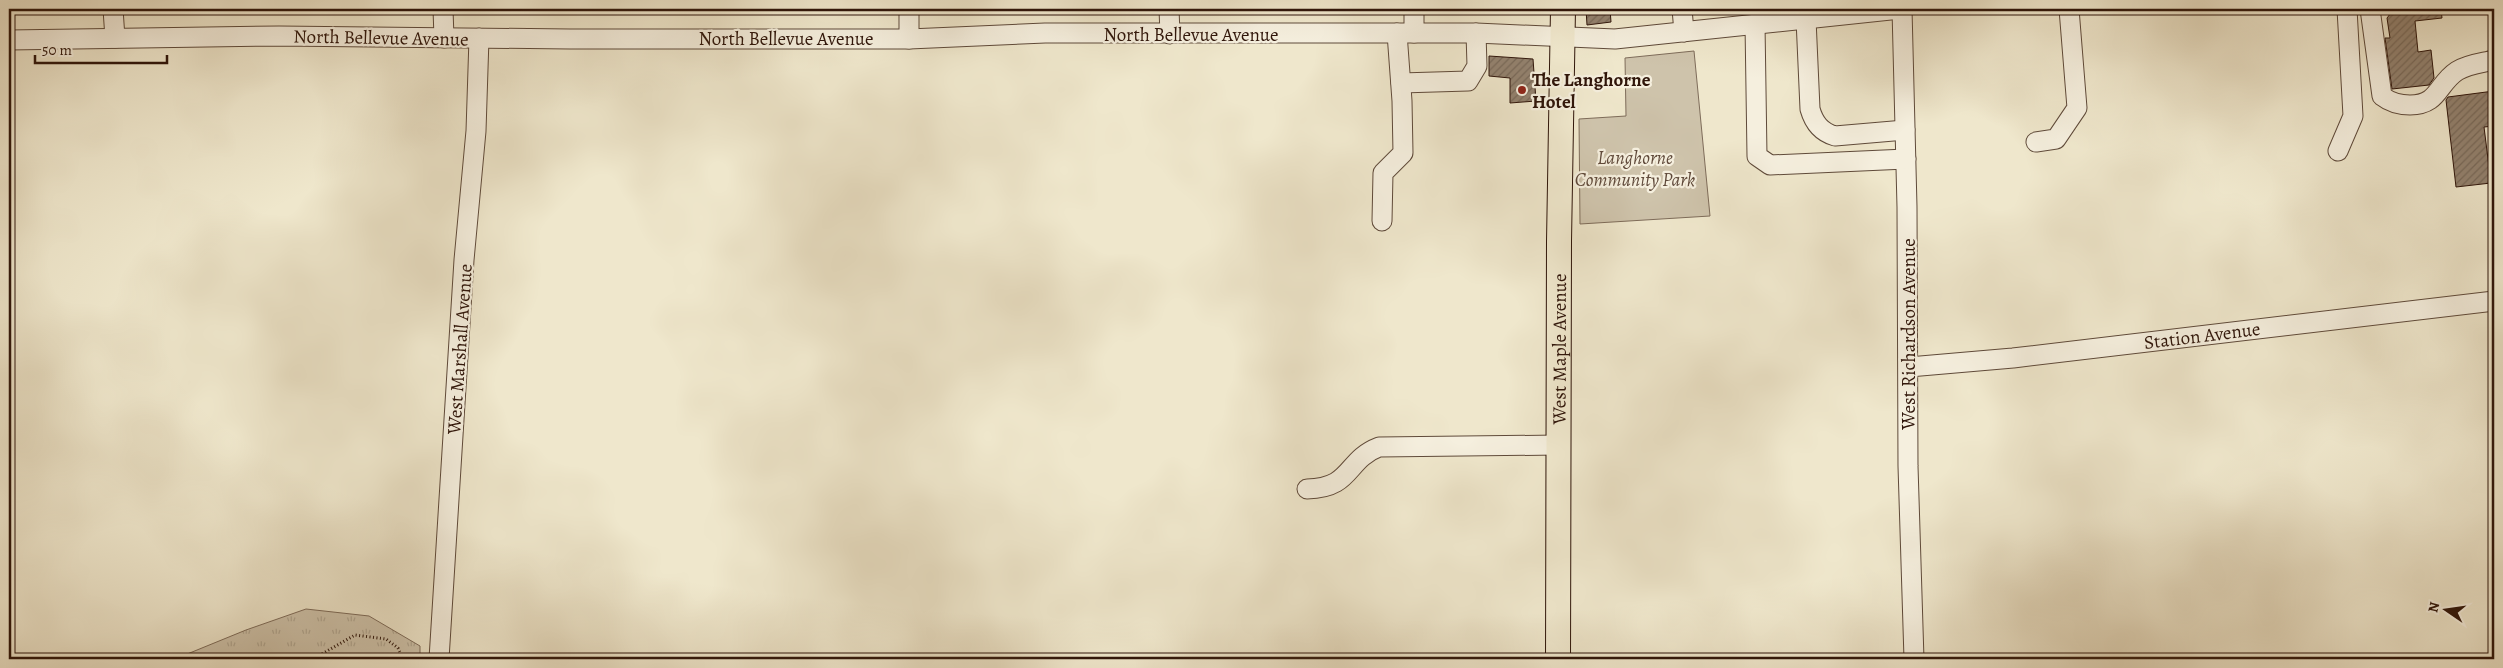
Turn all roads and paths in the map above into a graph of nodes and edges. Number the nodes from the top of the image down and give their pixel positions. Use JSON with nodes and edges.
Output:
{"nodes":[{"id":1,"x":113,"y":9,"type":"edge"},
{"id":2,"x":443,"y":9,"type":"edge"},
{"id":3,"x":909,"y":9,"type":"edge"},
{"id":4,"x":1169,"y":9,"type":"edge"},
{"id":5,"x":1414,"y":9,"type":"edge"},
{"id":6,"x":1563,"y":9,"type":"edge"},
{"id":7,"x":1682,"y":9,"type":"edge"},
{"id":8,"x":1901,"y":9,"type":"edge"},
{"id":9,"x":2069,"y":9,"type":"edge"},
{"id":10,"x":2347,"y":9,"type":"edge"},
{"id":11,"x":2370,"y":9,"type":"edge"},
{"id":12,"x":1806,"y":19,"type":"junction"},
{"id":13,"x":1756,"y":24,"type":"junction"},
{"id":14,"x":1684,"y":32,"type":"junction"},
{"id":15,"x":1406,"y":33,"type":"junction"},
{"id":16,"x":1476,"y":33,"type":"junction"},
{"id":17,"x":1170,"y":34,"type":"junction"},
{"id":18,"x":116,"y":38,"type":"junction"},
{"id":19,"x":444,"y":38,"type":"junction"},
{"id":20,"x":478,"y":38,"type":"junction"},
{"id":21,"x":1563,"y":38,"type":"junction"},
{"id":22,"x":909,"y":39,"type":"junction"},
{"id":23,"x":9,"y":40,"type":"edge"},
{"id":24,"x":2494,"y":60,"type":"edge"},
{"id":25,"x":1401,"y":83,"type":"junction"},
{"id":26,"x":1904,"y":130,"type":"junction"},
{"id":27,"x":2036,"y":142,"type":"dead end"},
{"id":28,"x":2338,"y":151,"type":"dead end"},
{"id":29,"x":1906,"y":159,"type":"junction"},
{"id":30,"x":1382,"y":221,"type":"dead end"},
{"id":31,"x":2494,"y":301,"type":"edge"},
{"id":32,"x":1908,"y":367,"type":"junction"},
{"id":33,"x":1558,"y":445,"type":"junction"},
{"id":34,"x":1307,"y":489,"type":"dead end"},
{"id":35,"x":313,"y":659,"type":"edge"},
{"id":36,"x":403,"y":659,"type":"edge"},
{"id":37,"x":439,"y":659,"type":"edge"},
{"id":38,"x":1558,"y":659,"type":"edge"},
{"id":39,"x":1914,"y":659,"type":"edge"}],
"edges":[{"from":1,"to":18,"type":"street"},
{"from":2,"to":19,"type":"street"},
{"from":3,"to":22,"type":"street"},
{"from":4,"to":17,"type":"street"},
{"from":5,"to":15,"type":"street"},
{"from":6,"to":21,"type":"main road","name":"West Maple Avenue"},
{"from":7,"to":14,"type":"street"},
{"from":8,"to":12,"type":"street","name":"North Bellevue Avenue"},
{"from":8,"to":26,"type":"street","name":"West Richardson Avenue"},
{"from":9,"to":27,"type":"street"},
{"from":10,"to":28,"type":"street"},
{"from":11,"to":24,"type":"street"},
{"from":12,"to":13,"type":"street","name":"North Bellevue Avenue"},
{"from":12,"to":26,"type":"street"},
{"from":13,"to":14,"type":"street","name":"North Bellevue Avenue"},
{"from":13,"to":29,"type":"street"},
{"from":14,"to":21,"type":"street","name":"North Bellevue Avenue"},
{"from":15,"to":16,"type":"street","name":"North Bellevue Avenue"},
{"from":15,"to":17,"type":"street","name":"North Bellevue Avenue"},
{"from":15,"to":25,"type":"street"},
{"from":16,"to":21,"type":"street","name":"North Bellevue Avenue"},
{"from":16,"to":25,"type":"street"},
{"from":17,"to":22,"type":"street","name":"North Bellevue Avenue"},
{"from":18,"to":19,"type":"street","name":"North Bellevue Avenue"},
{"from":18,"to":23,"type":"street","name":"North Bellevue Avenue"},
{"from":19,"to":20,"type":"street","name":"North Bellevue Avenue"},
{"from":20,"to":22,"type":"street","name":"North Bellevue Avenue"},
{"from":20,"to":37,"type":"street","name":"West Marshall Avenue"},
{"from":21,"to":33,"type":"main road","name":"West Maple Avenue"},
{"from":25,"to":30,"type":"street"},
{"from":26,"to":29,"type":"street","name":"West Richardson Avenue"},
{"from":29,"to":32,"type":"street","name":"West Richardson Avenue"},
{"from":31,"to":32,"type":"street","name":"Station Avenue"},
{"from":32,"to":39,"type":"street","name":"West Richardson Avenue"},
{"from":33,"to":34,"type":"street"},
{"from":33,"to":38,"type":"main road","name":"West Maple Avenue"},
{"from":35,"to":36,"type":"path"}]}
